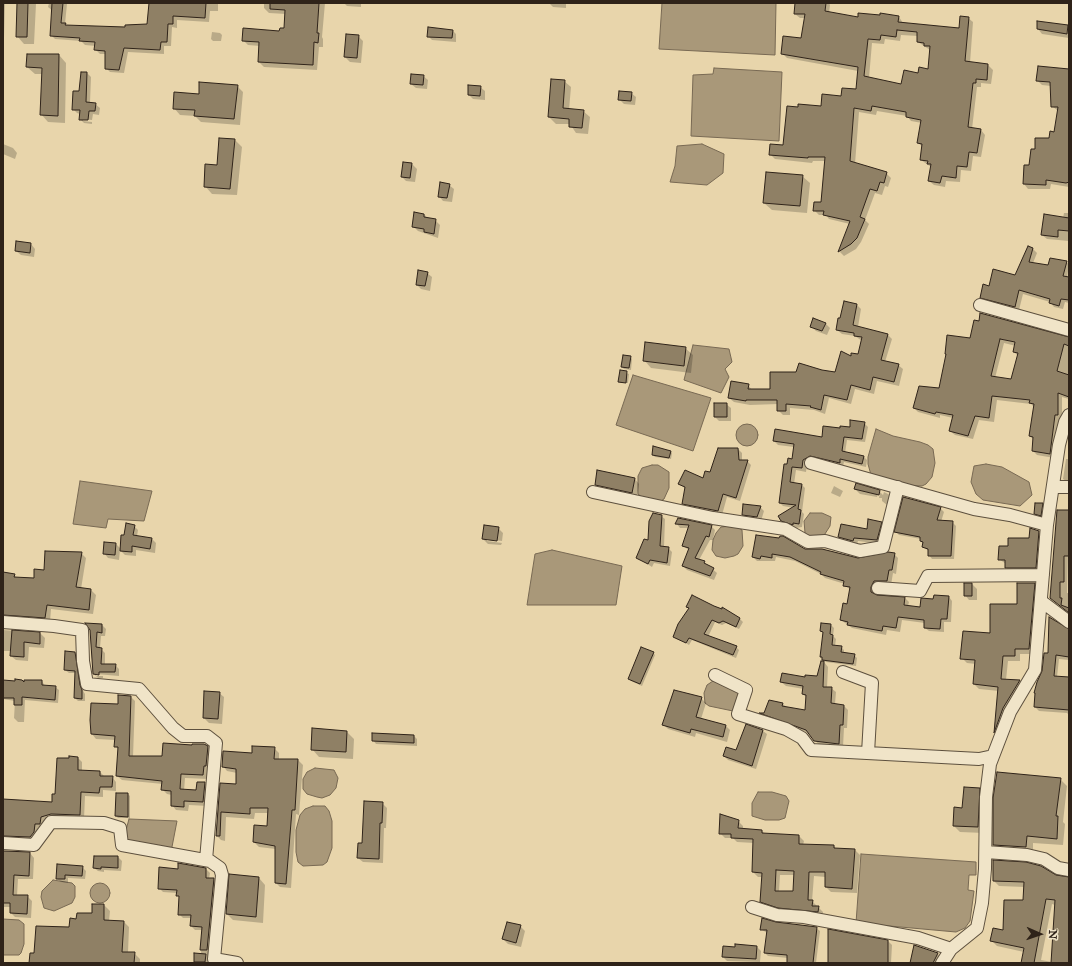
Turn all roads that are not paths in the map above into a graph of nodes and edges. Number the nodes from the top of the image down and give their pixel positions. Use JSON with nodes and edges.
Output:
{"nodes":[{"id":1,"x":980,"y":305,"type":"dead end"},
{"id":2,"x":1069,"y":330,"type":"edge"},
{"id":3,"x":1069,"y":415,"type":"edge"},
{"id":4,"x":811,"y":463,"type":"dead end"},
{"id":5,"x":898,"y":487,"type":"junction"},
{"id":6,"x":1053,"y":487,"type":"junction"},
{"id":7,"x":1069,"y":488,"type":"edge"},
{"id":8,"x":593,"y":492,"type":"dead end"},
{"id":9,"x":1047,"y":525,"type":"junction"},
{"id":10,"x":1043,"y":575,"type":"junction"},
{"id":11,"x":878,"y":588,"type":"dead end"},
{"id":12,"x":1041,"y":601,"type":"junction"},
{"id":13,"x":3,"y":622,"type":"edge"},
{"id":14,"x":1069,"y":622,"type":"edge"},
{"id":15,"x":843,"y":672,"type":"dead end"},
{"id":16,"x":714,"y":674,"type":"dead end"},
{"id":17,"x":868,"y":753,"type":"junction"},
{"id":18,"x":994,"y":756,"type":"junction"},
{"id":19,"x":3,"y":844,"type":"edge"},
{"id":20,"x":986,"y":852,"type":"junction"},
{"id":21,"x":206,"y":860,"type":"junction"},
{"id":22,"x":1069,"y":870,"type":"edge"},
{"id":23,"x":752,"y":906,"type":"dead end"},
{"id":24,"x":952,"y":949,"type":"junction"},
{"id":25,"x":237,"y":963,"type":"edge"},
{"id":26,"x":942,"y":963,"type":"edge"}],
"edges":[{"from":1,"to":2,"type":"street"},
{"from":3,"to":6,"type":"street"},
{"from":4,"to":5,"type":"street"},
{"from":5,"to":8,"type":"street"},
{"from":5,"to":9,"type":"street"},
{"from":6,"to":7,"type":"street"},
{"from":6,"to":9,"type":"street"},
{"from":9,"to":10,"type":"street"},
{"from":10,"to":11,"type":"street"},
{"from":10,"to":12,"type":"street"},
{"from":12,"to":14,"type":"street"},
{"from":12,"to":18,"type":"street"},
{"from":13,"to":21,"type":"street"},
{"from":15,"to":17,"type":"street"},
{"from":16,"to":17,"type":"street"},
{"from":17,"to":18,"type":"street"},
{"from":18,"to":20,"type":"street"},
{"from":19,"to":21,"type":"street"},
{"from":20,"to":22,"type":"street"},
{"from":20,"to":24,"type":"street"},
{"from":21,"to":25,"type":"street"},
{"from":23,"to":24,"type":"street"},
{"from":24,"to":26,"type":"street"}]}
